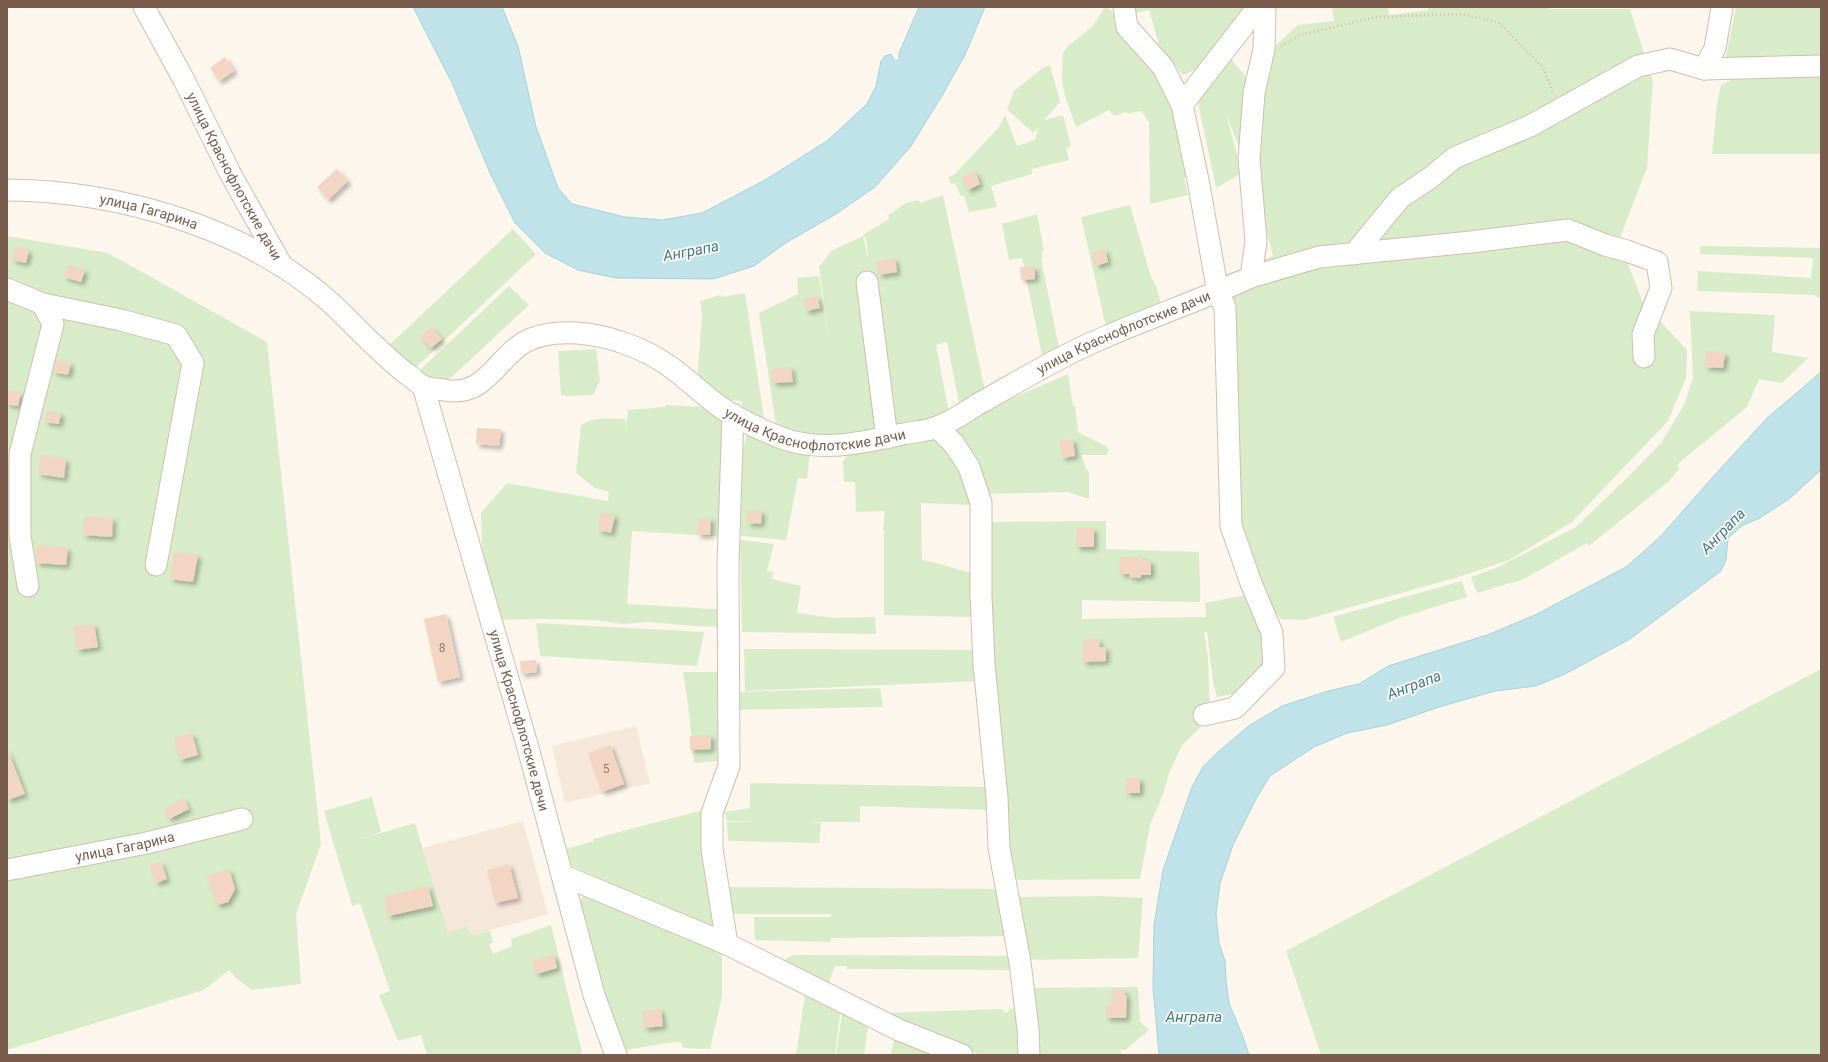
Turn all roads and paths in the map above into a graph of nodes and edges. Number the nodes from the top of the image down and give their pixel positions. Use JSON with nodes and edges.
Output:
{"nodes":[{"id":1,"x":144,"y":7,"type":"edge"},
{"id":2,"x":1124,"y":7,"type":"edge"},
{"id":3,"x":1258,"y":7,"type":"edge"},
{"id":4,"x":1265,"y":7,"type":"edge"},
{"id":5,"x":1722,"y":7,"type":"edge"},
{"id":6,"x":1263,"y":56,"type":"junction"},
{"id":7,"x":1821,"y":66,"type":"edge"},
{"id":8,"x":1704,"y":69,"type":"junction"},
{"id":9,"x":1182,"y":105,"type":"junction"},
{"id":10,"x":1559,"y":110,"type":"junction"},
{"id":11,"x":7,"y":190,"type":"edge"},
{"id":12,"x":1354,"y":254,"type":"junction"},
{"id":13,"x":282,"y":266,"type":"junction"},
{"id":14,"x":1252,"y":277,"type":"junction"},
{"id":15,"x":867,"y":282,"type":"dead end"},
{"id":16,"x":7,"y":289,"type":"edge"},
{"id":17,"x":1218,"y":292,"type":"junction"},
{"id":18,"x":43,"y":304,"type":"junction"},
{"id":19,"x":1644,"y":356,"type":"dead end"},
{"id":20,"x":423,"y":386,"type":"junction"},
{"id":21,"x":733,"y":414,"type":"junction"},
{"id":22,"x":937,"y":427,"type":"junction"},
{"id":23,"x":887,"y":438,"type":"junction"},
{"id":24,"x":156,"y":565,"type":"dead end"},
{"id":25,"x":28,"y":586,"type":"dead end"},
{"id":26,"x":1204,"y":715,"type":"dead end"},
{"id":27,"x":242,"y":819,"type":"dead end"},
{"id":28,"x":7,"y":870,"type":"edge"},
{"id":29,"x":562,"y":875,"type":"junction"},
{"id":30,"x":727,"y":944,"type":"junction"},
{"id":31,"x":616,"y":1055,"type":"edge"},
{"id":32,"x":962,"y":1055,"type":"edge"},
{"id":33,"x":1029,"y":1055,"type":"edge"}],
"edges":[{"from":1,"to":13,"type":"street","name":"улица Краснофлотские дачи"},
{"from":2,"to":9,"type":"street"},
{"from":3,"to":9,"type":"street"},
{"from":4,"to":6,"type":"street"},
{"from":5,"to":8,"type":"street"},
{"from":6,"to":10,"type":"path"},
{"from":6,"to":14,"type":"street"},
{"from":7,"to":8,"type":"street"},
{"from":8,"to":10,"type":"street"},
{"from":9,"to":17,"type":"street"},
{"from":10,"to":12,"type":"street"},
{"from":11,"to":13,"type":"street","name":"улица Гагарина"},
{"from":12,"to":14,"type":"street","name":"улица Краснофлотские дачи"},
{"from":12,"to":19,"type":"street","name":"улица Краснофлотские дачи"},
{"from":13,"to":20,"type":"street","name":"улица Краснофлотские дачи"},
{"from":14,"to":17,"type":"street","name":"улица Краснофлотские дачи"},
{"from":15,"to":23,"type":"street"},
{"from":16,"to":18,"type":"street"},
{"from":17,"to":22,"type":"street","name":"улица Краснофлотские дачи"},
{"from":17,"to":26,"type":"street"},
{"from":18,"to":24,"type":"street"},
{"from":18,"to":25,"type":"street"},
{"from":20,"to":21,"type":"street","name":"улица Краснофлотские дачи"},
{"from":20,"to":29,"type":"street","name":"улица Краснофлотские дачи"},
{"from":21,"to":23,"type":"street","name":"улица Краснофлотские дачи"},
{"from":21,"to":30,"type":"street"},
{"from":22,"to":23,"type":"street","name":"улица Краснофлотские дачи"},
{"from":22,"to":33,"type":"street"},
{"from":27,"to":28,"type":"street","name":"улица Гагарина"},
{"from":29,"to":30,"type":"street"},
{"from":29,"to":31,"type":"street","name":"улица Краснофлотские дачи"},
{"from":30,"to":32,"type":"street"}]}
